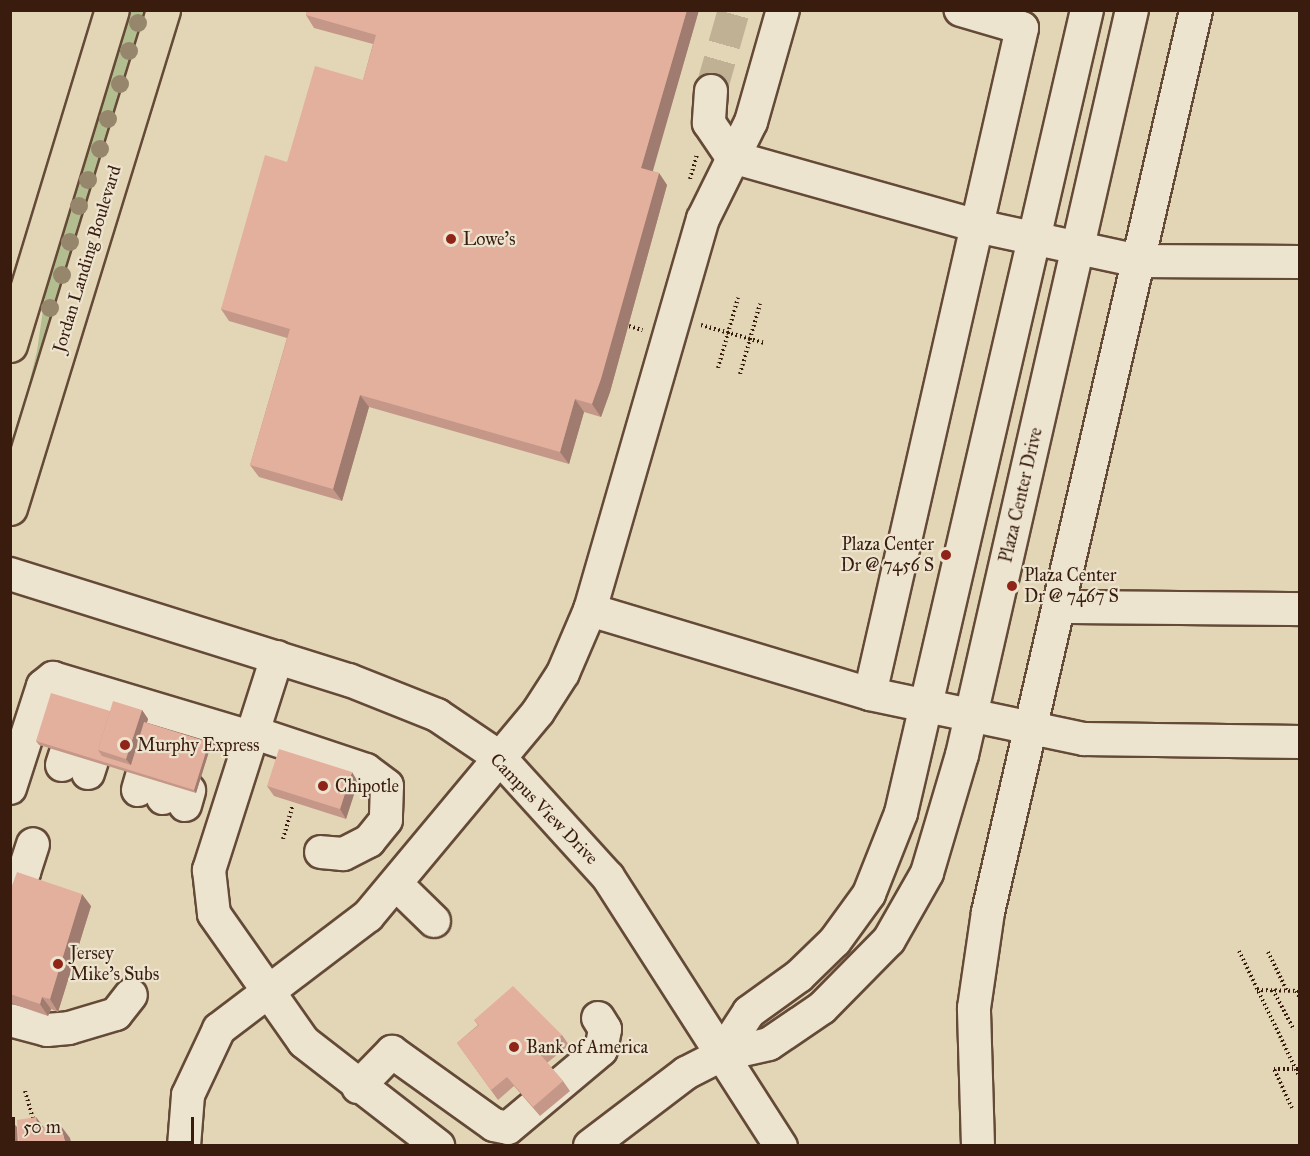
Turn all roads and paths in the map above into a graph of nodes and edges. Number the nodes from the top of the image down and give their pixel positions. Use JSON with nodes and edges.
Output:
{"nodes":[{"id":1,"x":112,"y":10,"type":"edge"},
{"id":2,"x":164,"y":10,"type":"edge"},
{"id":3,"x":783,"y":10,"type":"edge"},
{"id":4,"x":961,"y":10,"type":"edge"},
{"id":5,"x":1087,"y":10,"type":"edge"},
{"id":6,"x":1132,"y":10,"type":"edge"},
{"id":7,"x":1196,"y":10,"type":"edge"},
{"id":8,"x":711,"y":91,"type":"tunnel mouth"},
{"id":9,"x":732,"y":157,"type":"junction"},
{"id":10,"x":977,"y":226,"type":"junction"},
{"id":11,"x":1035,"y":237,"type":"junction"},
{"id":12,"x":1078,"y":248,"type":"junction"},
{"id":13,"x":1139,"y":261,"type":"junction"},
{"id":14,"x":1299,"y":262,"type":"edge"},
{"id":15,"x":738,"y":298,"type":"dead end"},
{"id":16,"x":760,"y":304,"type":"dead end"},
{"id":17,"x":695,"y":323,"type":"dead end"},
{"id":18,"x":629,"y":326,"type":"dead end"},
{"id":19,"x":649,"y":332,"type":"dead end"},
{"id":20,"x":728,"y":333,"type":"junction"},
{"id":21,"x":751,"y":339,"type":"junction"},
{"id":22,"x":764,"y":343,"type":"dead end"},
{"id":23,"x":10,"y":345,"type":"edge"},
{"id":24,"x":718,"y":368,"type":"dead end"},
{"id":25,"x":741,"y":374,"type":"dead end"},
{"id":26,"x":10,"y":508,"type":"edge"},
{"id":27,"x":10,"y":574,"type":"edge"},
{"id":28,"x":1060,"y":607,"type":"junction"},
{"id":29,"x":1299,"y":609,"type":"edge"},
{"id":30,"x":590,"y":610,"type":"junction"},
{"id":31,"x":277,"y":657,"type":"junction"},
{"id":32,"x":870,"y":694,"type":"junction"},
{"id":33,"x":928,"y":703,"type":"junction"},
{"id":34,"x":971,"y":713,"type":"junction"},
{"id":35,"x":1031,"y":727,"type":"junction"},
{"id":36,"x":251,"y":735,"type":"junction"},
{"id":37,"x":1299,"y":742,"type":"edge"},
{"id":38,"x":499,"y":757,"type":"junction"},
{"id":39,"x":10,"y":788,"type":"edge"},
{"id":40,"x":294,"y":806,"type":"edge"},
{"id":41,"x":283,"y":839,"type":"dead end"},
{"id":42,"x":33,"y":844,"type":"dead end"},
{"id":43,"x":321,"y":852,"type":"dead end"},
{"id":44,"x":396,"y":884,"type":"junction"},
{"id":45,"x":10,"y":886,"type":"edge"},
{"id":46,"x":434,"y":921,"type":"dead end"},
{"id":47,"x":1239,"y":951,"type":"dead end"},
{"id":48,"x":1268,"y":952,"type":"dead end"},
{"id":49,"x":84,"y":974,"type":"dead end"},
{"id":50,"x":124,"y":986,"type":"joint"},
{"id":51,"x":1257,"y":990,"type":"junction"},
{"id":52,"x":1273,"y":990,"type":"junction"},
{"id":53,"x":264,"y":991,"type":"junction"},
{"id":54,"x":1287,"y":991,"type":"junction"},
{"id":55,"x":1298,"y":991,"type":"edge"},
{"id":56,"x":1299,"y":998,"type":"edge"},
{"id":57,"x":598,"y":1018,"type":"dead end"},
{"id":58,"x":10,"y":1020,"type":"edge"},
{"id":59,"x":1294,"y":1030,"type":"dead end"},
{"id":60,"x":721,"y":1055,"type":"junction"},
{"id":61,"x":1297,"y":1069,"type":"edge"},
{"id":62,"x":1299,"y":1078,"type":"edge"},
{"id":63,"x":358,"y":1087,"type":"junction"},
{"id":64,"x":26,"y":1091,"type":"dead end"},
{"id":65,"x":1292,"y":1108,"type":"dead end"},
{"id":66,"x":35,"y":1128,"type":"edge"},
{"id":67,"x":184,"y":1146,"type":"edge"},
{"id":68,"x":438,"y":1146,"type":"edge"},
{"id":69,"x":590,"y":1146,"type":"edge"},
{"id":70,"x":781,"y":1146,"type":"edge"},
{"id":71,"x":978,"y":1146,"type":"edge"}],
"edges":[{"from":1,"to":23,"type":"main road"},
{"from":2,"to":26,"type":"main road","name":"Jordan Landing Boulevard"},
{"from":3,"to":9,"type":"street"},
{"from":4,"to":10,"type":"street"},
{"from":5,"to":11,"type":"street","name":"Plaza Center Drive"},
{"from":6,"to":12,"type":"street","name":"Plaza Center Drive"},
{"from":7,"to":13,"type":"street"},
{"from":8,"to":9,"type":"street"},
{"from":9,"to":10,"type":"street"},
{"from":9,"to":30,"type":"street"},
{"from":10,"to":11,"type":"street"},
{"from":10,"to":32,"type":"street"},
{"from":11,"to":12,"type":"street"},
{"from":11,"to":33,"type":"street","name":"Plaza Center Drive"},
{"from":12,"to":13,"type":"street"},
{"from":12,"to":34,"type":"street","name":"Plaza Center Drive"},
{"from":13,"to":14,"type":"street"},
{"from":13,"to":28,"type":"street"},
{"from":15,"to":20,"type":"path"},
{"from":16,"to":21,"type":"path"},
{"from":17,"to":20,"type":"path"},
{"from":18,"to":19,"type":"path"},
{"from":20,"to":21,"type":"path"},
{"from":20,"to":24,"type":"path"},
{"from":21,"to":22,"type":"path"},
{"from":21,"to":25,"type":"path"},
{"from":27,"to":31,"type":"street","name":"Campus View Drive"},
{"from":28,"to":29,"type":"street"},
{"from":28,"to":35,"type":"street"},
{"from":30,"to":32,"type":"street"},
{"from":30,"to":38,"type":"street"},
{"from":31,"to":36,"type":"street"},
{"from":31,"to":38,"type":"street","name":"Campus View Drive"},
{"from":32,"to":33,"type":"street"},
{"from":33,"to":34,"type":"street"},
{"from":33,"to":60,"type":"street","name":"Plaza Center Drive"},
{"from":34,"to":35,"type":"street"},
{"from":34,"to":60,"type":"street","name":"Plaza Center Drive"},
{"from":35,"to":37,"type":"street"},
{"from":35,"to":71,"type":"street"},
{"from":36,"to":39,"type":"street"},
{"from":36,"to":43,"type":"street"},
{"from":36,"to":53,"type":"street"},
{"from":38,"to":44,"type":"street"},
{"from":38,"to":60,"type":"street","name":"Campus View Drive"},
{"from":40,"to":41,"type":"path"},
{"from":42,"to":45,"type":"street"},
{"from":44,"to":46,"type":"street"},
{"from":44,"to":53,"type":"street"},
{"from":47,"to":51,"type":"path"},
{"from":48,"to":54,"type":"path"},
{"from":49,"to":50,"type":"path"},
{"from":50,"to":58,"type":"street"},
{"from":51,"to":52,"type":"path"},
{"from":51,"to":61,"type":"path"},
{"from":52,"to":54,"type":"path"},
{"from":52,"to":59,"type":"path"},
{"from":53,"to":63,"type":"street"},
{"from":53,"to":67,"type":"street"},
{"from":54,"to":55,"type":"path"},
{"from":55,"to":56,"type":"path"},
{"from":57,"to":63,"type":"street"},
{"from":60,"to":69,"type":"street","name":"Plaza Center Drive"},
{"from":60,"to":70,"type":"street","name":"Campus View Drive"},
{"from":61,"to":62,"type":"path"},
{"from":61,"to":65,"type":"path"},
{"from":63,"to":68,"type":"street"},
{"from":64,"to":66,"type":"path"}]}
